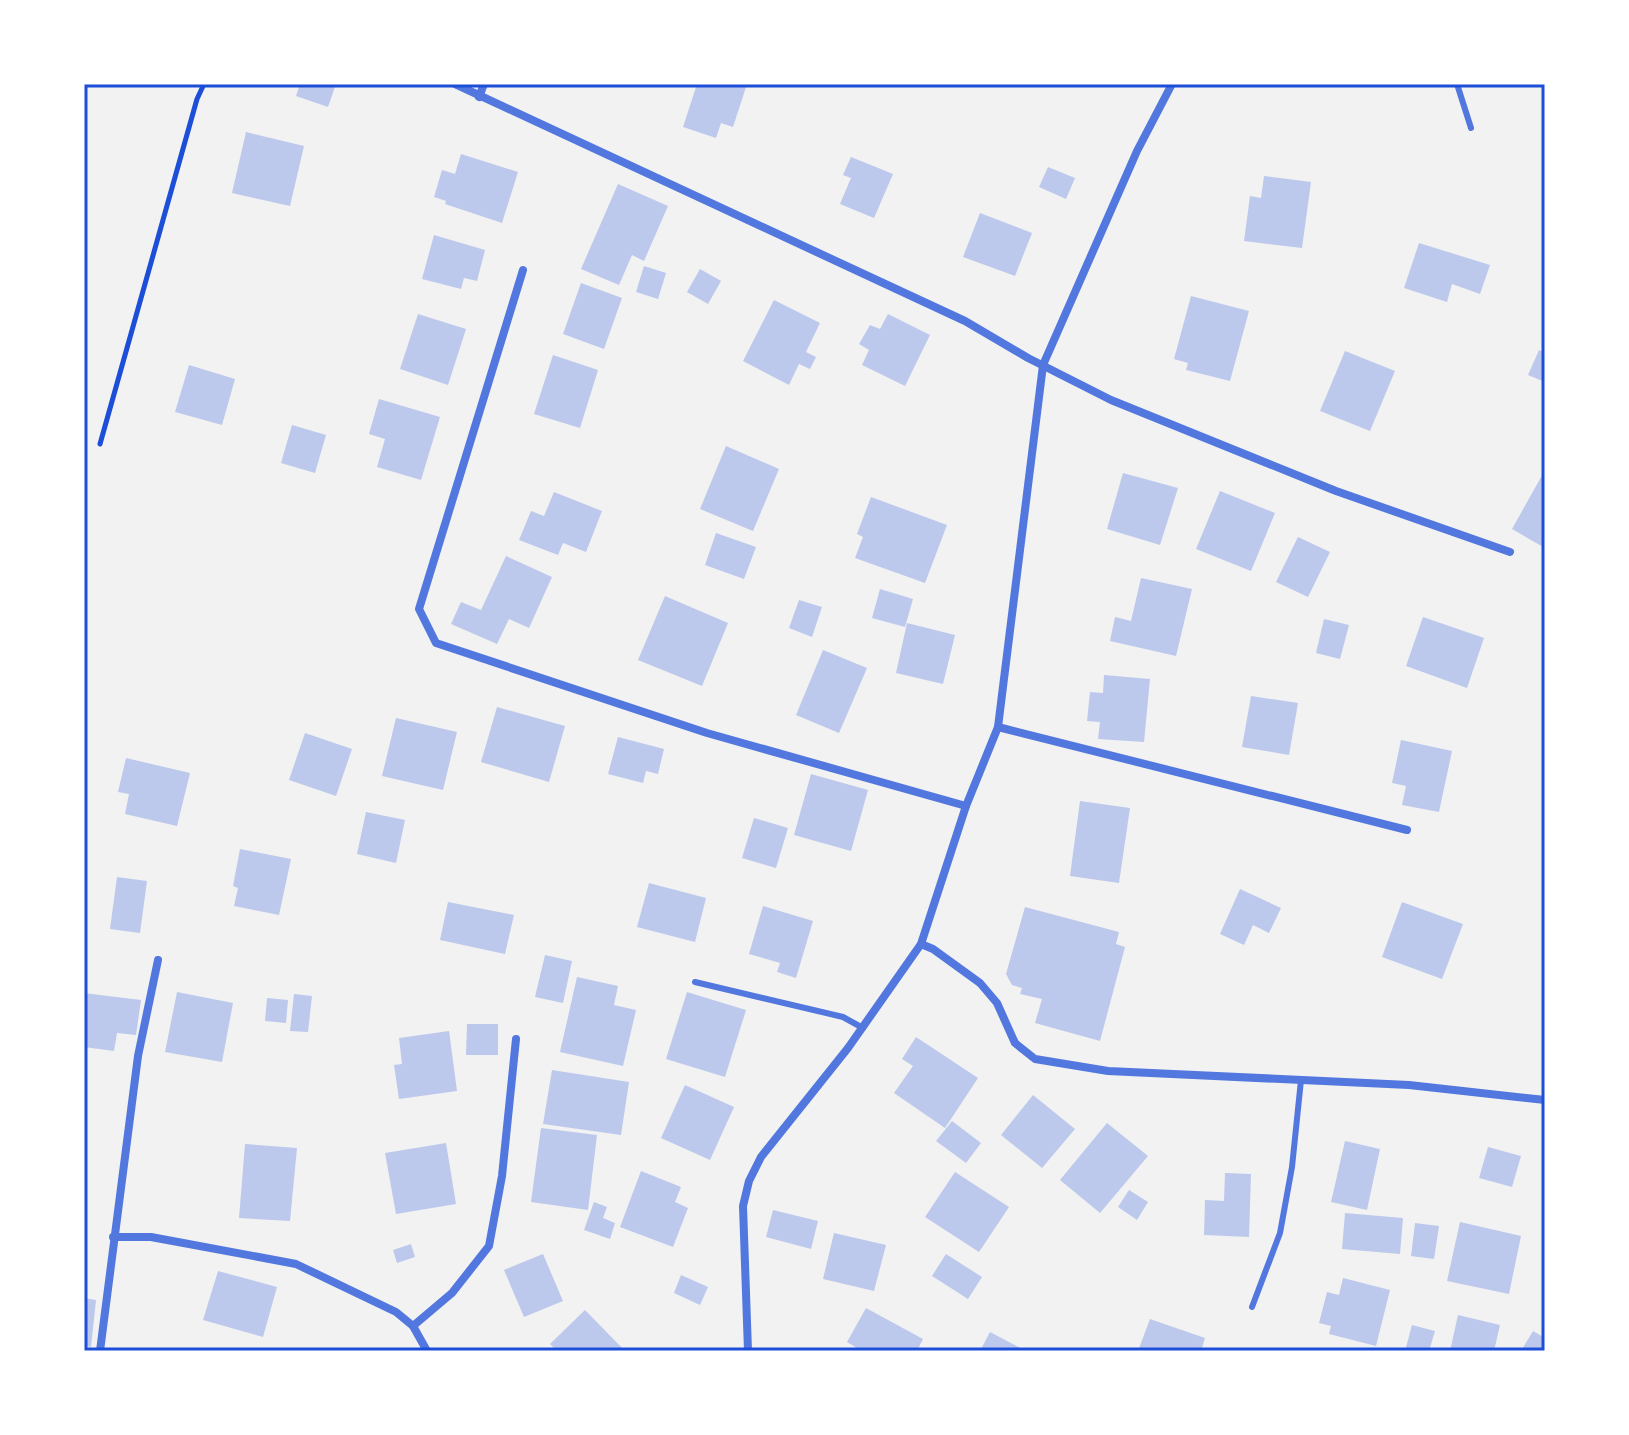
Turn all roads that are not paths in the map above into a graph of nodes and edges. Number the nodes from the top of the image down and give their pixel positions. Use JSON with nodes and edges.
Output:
{"nodes":[{"id":1,"x":455,"y":84,"type":"edge"},
{"id":2,"x":484,"y":84,"type":"edge"},
{"id":3,"x":1172,"y":84,"type":"edge"},
{"id":4,"x":1457,"y":84,"type":"edge"},
{"id":5,"x":479,"y":97,"type":"junction"},
{"id":6,"x":1471,"y":128,"type":"dead end"},
{"id":7,"x":523,"y":270,"type":"dead end"},
{"id":8,"x":1043,"y":365,"type":"junction"},
{"id":9,"x":1510,"y":552,"type":"dead end"},
{"id":10,"x":998,"y":727,"type":"junction"},
{"id":11,"x":966,"y":806,"type":"junction"},
{"id":12,"x":1407,"y":830,"type":"dead end"},
{"id":13,"x":921,"y":944,"type":"junction"},
{"id":14,"x":158,"y":960,"type":"dead end"},
{"id":15,"x":695,"y":982,"type":"dead end"},
{"id":16,"x":863,"y":1028,"type":"junction"},
{"id":17,"x":516,"y":1039,"type":"dead end"},
{"id":18,"x":1301,"y":1080,"type":"junction"},
{"id":19,"x":1545,"y":1100,"type":"edge"},
{"id":20,"x":113,"y":1237,"type":"junction"},
{"id":21,"x":1252,"y":1307,"type":"dead end"},
{"id":22,"x":413,"y":1326,"type":"junction"},
{"id":23,"x":100,"y":1351,"type":"edge"},
{"id":24,"x":427,"y":1351,"type":"edge"},
{"id":25,"x":748,"y":1351,"type":"edge"}],
"edges":[{"from":1,"to":5,"type":"street"},
{"from":2,"to":5,"type":"street"},
{"from":3,"to":8,"type":"street"},
{"from":4,"to":6,"type":"lane"},
{"from":5,"to":8,"type":"street"},
{"from":7,"to":11,"type":"street"},
{"from":8,"to":9,"type":"street"},
{"from":8,"to":10,"type":"street"},
{"from":10,"to":11,"type":"street"},
{"from":10,"to":12,"type":"street"},
{"from":11,"to":13,"type":"street"},
{"from":13,"to":16,"type":"street"},
{"from":13,"to":18,"type":"street"},
{"from":14,"to":20,"type":"street"},
{"from":15,"to":16,"type":"lane"},
{"from":16,"to":25,"type":"street"},
{"from":17,"to":22,"type":"street"},
{"from":18,"to":19,"type":"street"},
{"from":18,"to":21,"type":"lane"},
{"from":20,"to":22,"type":"street"},
{"from":20,"to":23,"type":"street"},
{"from":22,"to":24,"type":"street"}]}
